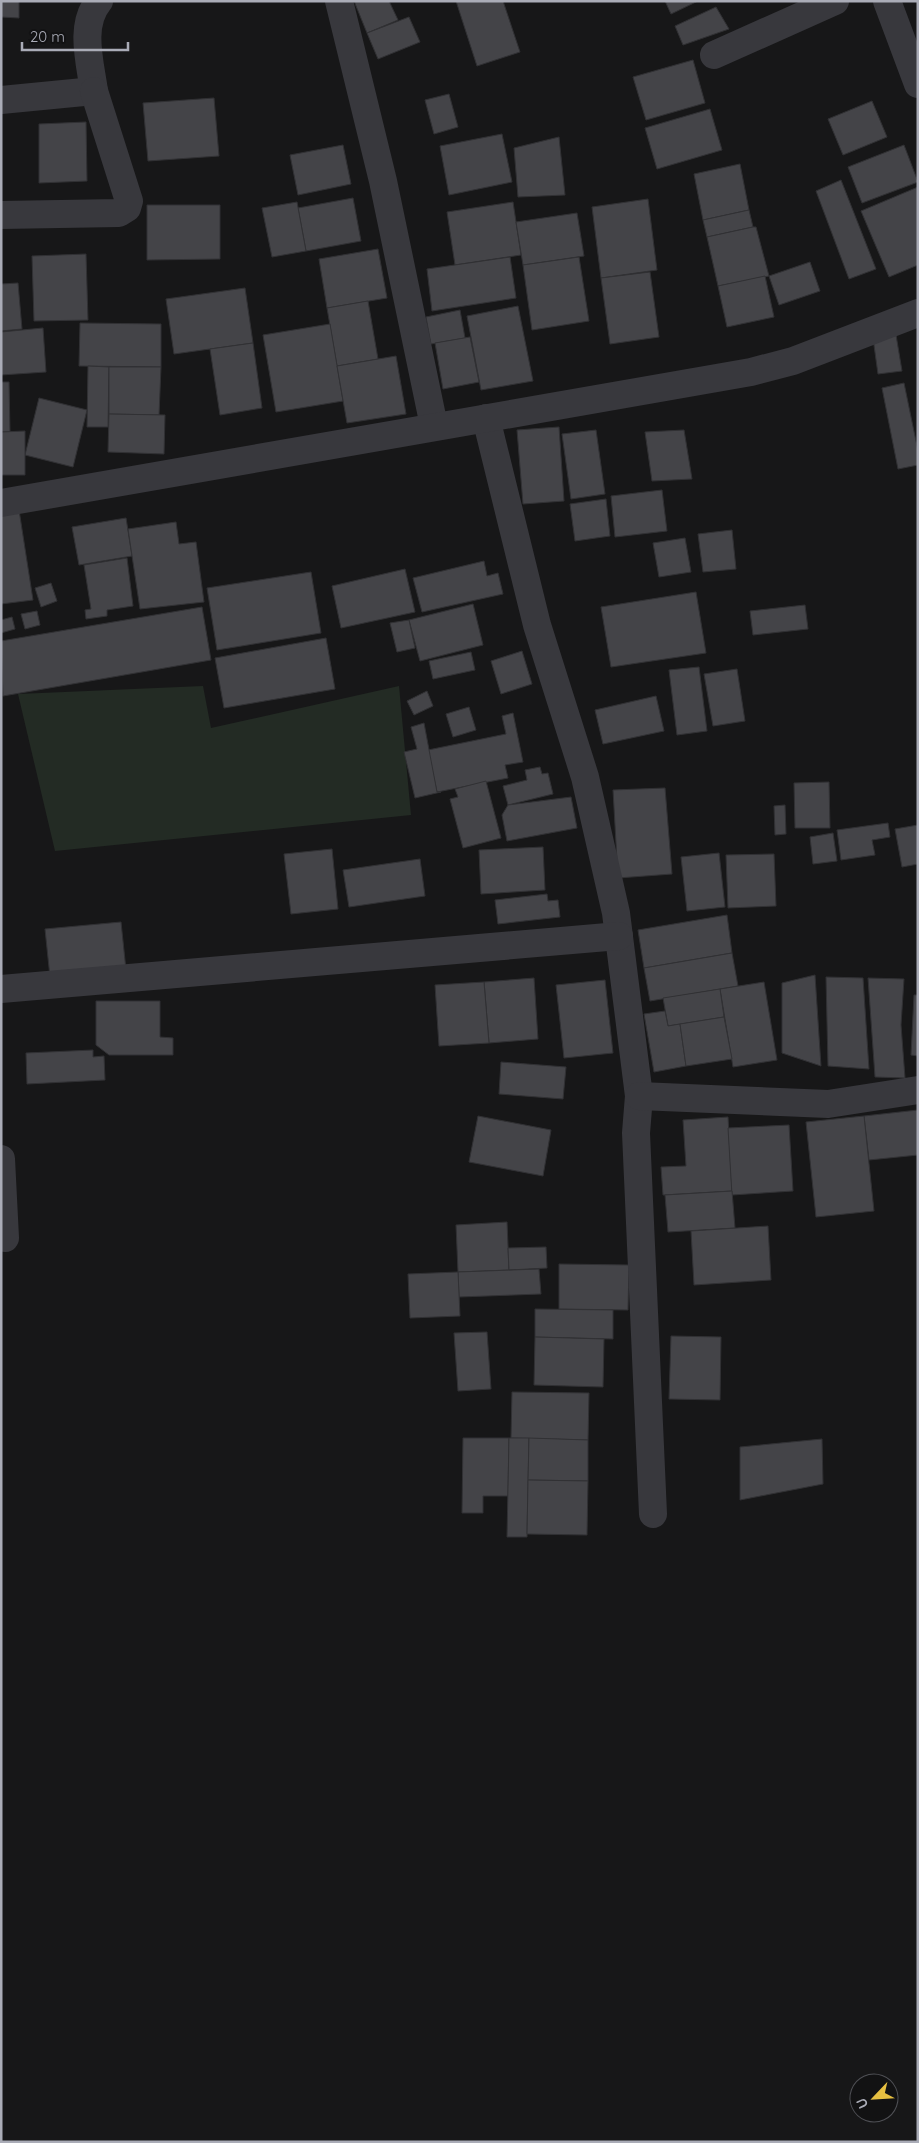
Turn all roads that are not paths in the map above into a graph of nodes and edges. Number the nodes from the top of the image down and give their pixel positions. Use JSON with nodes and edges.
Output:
{"nodes":[{"id":1,"x":99,"y":1,"type":"edge"},
{"id":2,"x":339,"y":1,"type":"edge"},
{"id":3,"x":835,"y":1,"type":"edge"},
{"id":4,"x":887,"y":1,"type":"edge"},
{"id":5,"x":714,"y":55,"type":"dead end"},
{"id":6,"x":918,"y":84,"type":"edge"},
{"id":7,"x":94,"y":91,"type":"junction"},
{"id":8,"x":1,"y":100,"type":"edge"},
{"id":9,"x":1,"y":215,"type":"edge"},
{"id":10,"x":918,"y":313,"type":"edge"},
{"id":11,"x":486,"y":418,"type":"junction"},
{"id":12,"x":434,"y":426,"type":"junction"},
{"id":13,"x":1,"y":503,"type":"edge"},
{"id":14,"x":619,"y":936,"type":"junction"},
{"id":15,"x":1,"y":989,"type":"edge"},
{"id":16,"x":918,"y":1090,"type":"edge"},
{"id":17,"x":639,"y":1096,"type":"junction"},
{"id":18,"x":1,"y":1159,"type":"edge"},
{"id":19,"x":5,"y":1238,"type":"dead end"},
{"id":20,"x":653,"y":1514,"type":"dead end"}],
"edges":[{"from":1,"to":7,"type":"street"},
{"from":2,"to":12,"type":"street"},
{"from":3,"to":5,"type":"street"},
{"from":4,"to":6,"type":"street"},
{"from":7,"to":8,"type":"street"},
{"from":7,"to":9,"type":"street"},
{"from":10,"to":11,"type":"street"},
{"from":11,"to":12,"type":"street"},
{"from":11,"to":14,"type":"street"},
{"from":12,"to":13,"type":"street"},
{"from":14,"to":15,"type":"street"},
{"from":14,"to":17,"type":"street"},
{"from":16,"to":17,"type":"street"},
{"from":17,"to":20,"type":"street"},
{"from":18,"to":19,"type":"street"}]}
